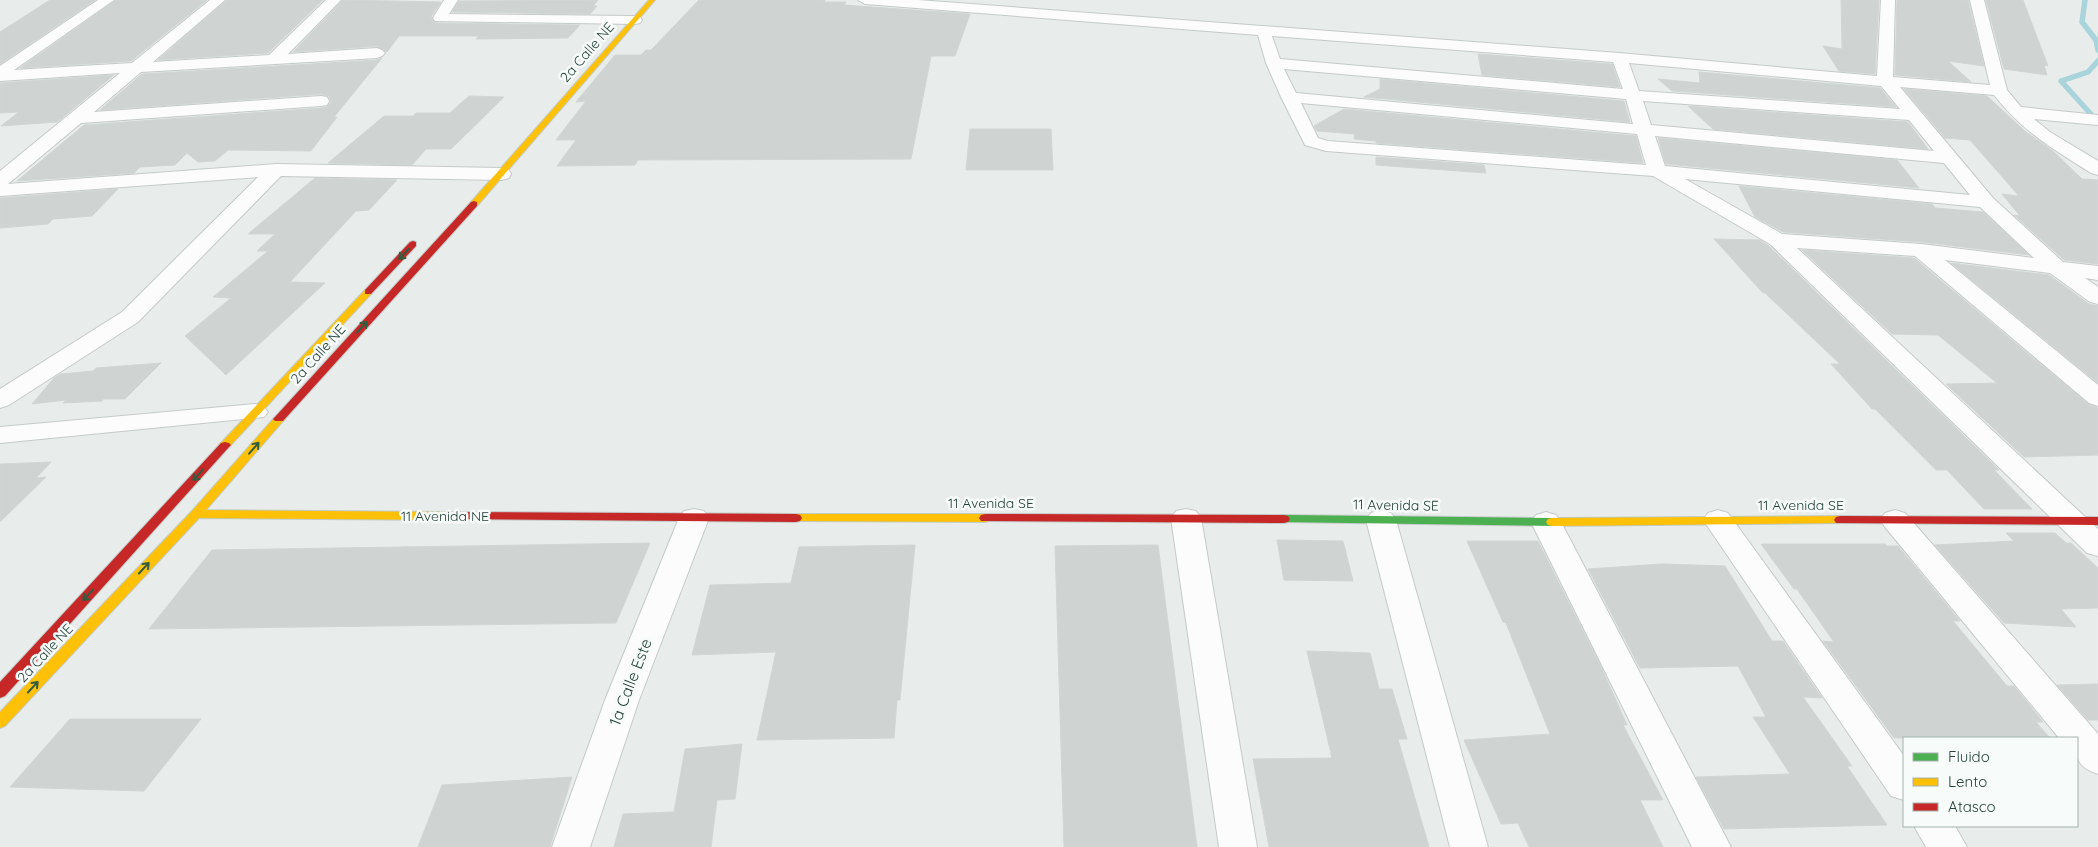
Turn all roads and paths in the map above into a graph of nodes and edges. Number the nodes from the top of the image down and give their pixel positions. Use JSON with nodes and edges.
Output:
{"nodes":[{"id":1,"x":107,"y":0,"type":"edge"},
{"id":2,"x":218,"y":0,"type":"edge"},
{"id":3,"x":334,"y":0,"type":"edge"},
{"id":4,"x":452,"y":0,"type":"edge"},
{"id":5,"x":640,"y":0,"type":"edge"},
{"id":6,"x":652,"y":0,"type":"edge"},
{"id":7,"x":865,"y":0,"type":"edge"},
{"id":8,"x":1888,"y":0,"type":"edge"},
{"id":9,"x":1976,"y":0,"type":"edge"},
{"id":10,"x":544,"y":6,"type":"dead end"},
{"id":11,"x":532,"y":18,"type":"junction"},
{"id":12,"x":629,"y":20,"type":"junction"},
{"id":13,"x":1264,"y":32,"type":"junction"},
{"id":14,"x":377,"y":53,"type":"dead end"},
{"id":15,"x":1619,"y":58,"type":"junction"},
{"id":16,"x":273,"y":60,"type":"junction"},
{"id":17,"x":1274,"y":63,"type":"junction"},
{"id":18,"x":136,"y":68,"type":"junction"},
{"id":19,"x":0,"y":74,"type":"edge"},
{"id":20,"x":1885,"y":80,"type":"junction"},
{"id":21,"x":563,"y":84,"type":"dead end"},
{"id":22,"x":1999,"y":92,"type":"junction"},
{"id":23,"x":1633,"y":95,"type":"junction"},
{"id":24,"x":1289,"y":96,"type":"junction"},
{"id":25,"x":321,"y":101,"type":"dead end"},
{"id":26,"x":2016,"y":112,"type":"junction"},
{"id":27,"x":1914,"y":116,"type":"junction"},
{"id":28,"x":76,"y":118,"type":"junction"},
{"id":29,"x":2098,"y":120,"type":"edge"},
{"id":30,"x":1643,"y":129,"type":"junction"},
{"id":31,"x":1949,"y":158,"type":"junction"},
{"id":32,"x":497,"y":166,"type":"junction"},
{"id":33,"x":2098,"y":169,"type":"edge"},
{"id":34,"x":276,"y":170,"type":"junction"},
{"id":35,"x":1657,"y":170,"type":"junction"},
{"id":36,"x":479,"y":173,"type":"junction"},
{"id":37,"x":0,"y":181,"type":"edge"},
{"id":38,"x":466,"y":188,"type":"dead end"},
{"id":39,"x":0,"y":190,"type":"edge"},
{"id":40,"x":1986,"y":202,"type":"junction"},
{"id":41,"x":418,"y":238,"type":"dead end"},
{"id":42,"x":1777,"y":240,"type":"junction"},
{"id":43,"x":1921,"y":250,"type":"junction"},
{"id":44,"x":2059,"y":270,"type":"junction"},
{"id":45,"x":2098,"y":273,"type":"edge"},
{"id":46,"x":2098,"y":297,"type":"edge"},
{"id":47,"x":2098,"y":398,"type":"edge"},
{"id":48,"x":0,"y":400,"type":"edge"},
{"id":49,"x":255,"y":412,"type":"junction"},
{"id":50,"x":0,"y":435,"type":"edge"},
{"id":51,"x":196,"y":514,"type":"junction"},
{"id":52,"x":694,"y":518,"type":"junction"},
{"id":53,"x":1186,"y":518,"type":"junction"},
{"id":54,"x":1381,"y":520,"type":"junction"},
{"id":55,"x":1718,"y":520,"type":"junction"},
{"id":56,"x":1896,"y":520,"type":"junction"},
{"id":57,"x":2072,"y":521,"type":"junction"},
{"id":58,"x":2098,"y":521,"type":"edge"},
{"id":59,"x":1546,"y":522,"type":"junction"},
{"id":60,"x":2098,"y":546,"type":"edge"},
{"id":61,"x":0,"y":692,"type":"edge"},
{"id":62,"x":0,"y":722,"type":"edge"},
{"id":63,"x":2098,"y":758,"type":"edge"},
{"id":64,"x":1903,"y":784,"type":"edge"},
{"id":65,"x":1934,"y":827,"type":"edge"},
{"id":66,"x":572,"y":847,"type":"edge"},
{"id":67,"x":1238,"y":847,"type":"edge"},
{"id":68,"x":1469,"y":847,"type":"edge"},
{"id":69,"x":1712,"y":847,"type":"edge"},
{"id":70,"x":1948,"y":847,"type":"edge"}],
"edges":[{"from":1,"to":19,"type":"street"},
{"from":2,"to":18,"type":"street"},
{"from":3,"to":16,"type":"street"},
{"from":4,"to":11,"type":"street"},
{"from":5,"to":12,"type":"main road","name":"2a Calle NE"},
{"from":6,"to":12,"type":"main road","name":"2a Calle NE"},
{"from":7,"to":13,"type":"street"},
{"from":8,"to":20,"type":"street"},
{"from":9,"to":22,"type":"street"},
{"from":10,"to":11,"type":"street"},
{"from":11,"to":12,"type":"street"},
{"from":12,"to":21,"type":"main road","name":"2a Calle NE"},
{"from":12,"to":32,"type":"main road","name":"2a Calle NE"},
{"from":13,"to":15,"type":"street"},
{"from":13,"to":17,"type":"street"},
{"from":14,"to":16,"type":"street"},
{"from":15,"to":20,"type":"street"},
{"from":15,"to":23,"type":"street"},
{"from":16,"to":18,"type":"street"},
{"from":17,"to":23,"type":"street"},
{"from":17,"to":24,"type":"street"},
{"from":18,"to":19,"type":"street"},
{"from":18,"to":28,"type":"street"},
{"from":20,"to":22,"type":"street"},
{"from":20,"to":27,"type":"street"},
{"from":22,"to":26,"type":"street"},
{"from":23,"to":27,"type":"street"},
{"from":23,"to":30,"type":"street"},
{"from":24,"to":30,"type":"street"},
{"from":24,"to":35,"type":"street"},
{"from":25,"to":28,"type":"street"},
{"from":26,"to":29,"type":"street"},
{"from":26,"to":33,"type":"street"},
{"from":27,"to":31,"type":"street"},
{"from":28,"to":37,"type":"street"},
{"from":30,"to":31,"type":"street"},
{"from":30,"to":35,"type":"street"},
{"from":31,"to":40,"type":"street"},
{"from":32,"to":36,"type":"street"},
{"from":51,"to":32,"type":"main road","name":"2a Calle NE","one_way":true},
{"from":34,"to":36,"type":"street"},
{"from":34,"to":39,"type":"street"},
{"from":34,"to":48,"type":"street"},
{"from":35,"to":40,"type":"street"},
{"from":35,"to":42,"type":"street"},
{"from":36,"to":38,"type":"main road"},
{"from":40,"to":44,"type":"street"},
{"from":41,"to":49,"type":"main road","name":"2a Calle NE","one_way":true},
{"from":42,"to":43,"type":"street"},
{"from":42,"to":57,"type":"street"},
{"from":43,"to":44,"type":"street"},
{"from":43,"to":47,"type":"street"},
{"from":44,"to":45,"type":"street"},
{"from":44,"to":46,"type":"street"},
{"from":49,"to":50,"type":"street"},
{"from":49,"to":61,"type":"main road","name":"2a Calle NE","one_way":true},
{"from":51,"to":52,"type":"main road","name":"11 Avenida NE"},
{"from":62,"to":51,"type":"main road","name":"2a Calle NE","one_way":true},
{"from":52,"to":53,"type":"main road","name":"11 Avenida SE"},
{"from":52,"to":66,"type":"street","name":"1a Calle Este"},
{"from":53,"to":54,"type":"main road","name":"11 Avenida SE"},
{"from":53,"to":67,"type":"street"},
{"from":54,"to":59,"type":"main road","name":"11 Avenida SE"},
{"from":54,"to":68,"type":"street"},
{"from":55,"to":56,"type":"main road","name":"11 Avenida SE"},
{"from":55,"to":59,"type":"main road","name":"11 Avenida SE"},
{"from":55,"to":64,"type":"street"},
{"from":56,"to":57,"type":"main road","name":"11 Avenida SE"},
{"from":56,"to":63,"type":"street"},
{"from":57,"to":58,"type":"main road","name":"11 Avenida SE"},
{"from":57,"to":60,"type":"street"},
{"from":59,"to":69,"type":"street"},
{"from":65,"to":70,"type":"street"}]}
